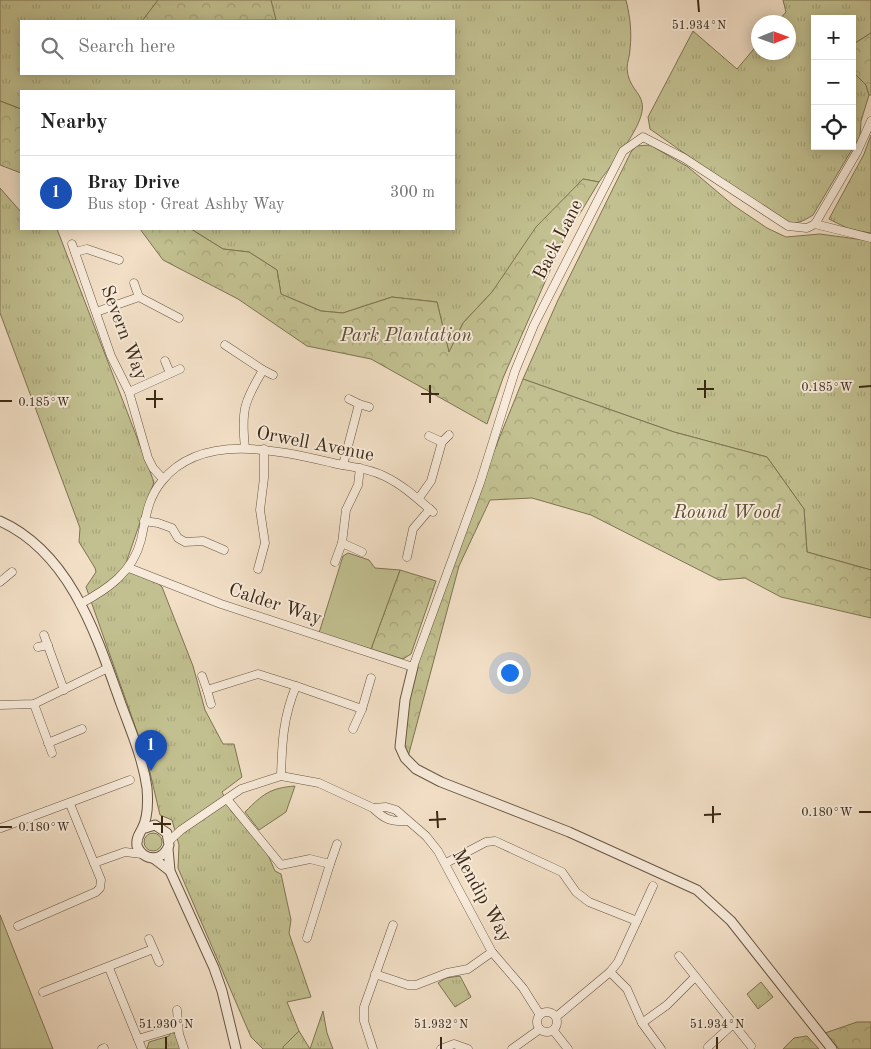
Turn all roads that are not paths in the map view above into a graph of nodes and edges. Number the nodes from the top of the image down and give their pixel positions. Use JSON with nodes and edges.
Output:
{"nodes":[{"id":1,"x":871,"y":121,"type":"edge"},
{"id":2,"x":816,"y":224,"type":"junction"},
{"id":3,"x":871,"y":238,"type":"edge"},
{"id":4,"x":119,"y":260,"type":"dead end"},
{"id":5,"x":134,"y":283,"type":"dead end"},
{"id":6,"x":139,"y":297,"type":"junction"},
{"id":7,"x":96,"y":312,"type":"junction"},
{"id":8,"x":179,"y":318,"type":"dead end"},
{"id":9,"x":225,"y":345,"type":"dead end"},
{"id":10,"x":165,"y":361,"type":"dead end"},
{"id":11,"x":180,"y":369,"type":"dead end"},
{"id":12,"x":263,"y":370,"type":"junction"},
{"id":13,"x":170,"y":373,"type":"junction"},
{"id":14,"x":273,"y":375,"type":"dead end"},
{"id":15,"x":129,"y":392,"type":"junction"},
{"id":16,"x":349,"y":399,"type":"dead end"},
{"id":17,"x":359,"y":404,"type":"junction"},
{"id":18,"x":369,"y":407,"type":"dead end"},
{"id":19,"x":449,"y":435,"type":"dead end"},
{"id":20,"x":429,"y":436,"type":"dead end"},
{"id":21,"x":442,"y":442,"type":"junction"},
{"id":22,"x":245,"y":448,"type":"junction"},
{"id":23,"x":264,"y":448,"type":"junction"},
{"id":24,"x":343,"y":465,"type":"junction"},
{"id":25,"x":360,"y":468,"type":"junction"},
{"id":26,"x":163,"y":479,"type":"junction"},
{"id":27,"x":419,"y":498,"type":"junction"},
{"id":28,"x":0,"y":521,"type":"edge"},
{"id":29,"x":144,"y":521,"type":"junction"},
{"id":30,"x":342,"y":543,"type":"junction"},
{"id":31,"x":224,"y":550,"type":"dead end"},
{"id":32,"x":362,"y":552,"type":"dead end"},
{"id":33,"x":407,"y":558,"type":"dead end"},
{"id":34,"x":335,"y":562,"type":"dead end"},
{"id":35,"x":128,"y":568,"type":"junction"},
{"id":36,"x":258,"y":569,"type":"dead end"},
{"id":37,"x":12,"y":572,"type":"dead end"},
{"id":38,"x":0,"y":582,"type":"edge"},
{"id":39,"x":80,"y":604,"type":"junction"},
{"id":40,"x":44,"y":635,"type":"dead end"},
{"id":41,"x":48,"y":645,"type":"junction"},
{"id":42,"x":38,"y":647,"type":"dead end"},
{"id":43,"x":413,"y":667,"type":"junction"},
{"id":44,"x":108,"y":668,"type":"junction"},
{"id":45,"x":202,"y":676,"type":"dead end"},
{"id":46,"x":372,"y":678,"type":"dead end"},
{"id":47,"x":296,"y":686,"type":"junction"},
{"id":48,"x":64,"y":690,"type":"junction"},
{"id":49,"x":207,"y":690,"type":"junction"},
{"id":50,"x":34,"y":704,"type":"junction"},
{"id":51,"x":211,"y":704,"type":"dead end"},
{"id":52,"x":0,"y":705,"type":"edge"},
{"id":53,"x":362,"y":709,"type":"junction"},
{"id":54,"x":82,"y":729,"type":"dead end"},
{"id":55,"x":353,"y":729,"type":"dead end"},
{"id":56,"x":48,"y":743,"type":"junction"},
{"id":57,"x":52,"y":753,"type":"dead end"},
{"id":58,"x":281,"y":776,"type":"junction"},
{"id":59,"x":130,"y":780,"type":"dead end"},
{"id":60,"x":227,"y":799,"type":"junction"},
{"id":61,"x":70,"y":804,"type":"junction"},
{"id":62,"x":373,"y":808,"type":"junction"},
{"id":63,"x":147,"y":809,"type":"junction"},
{"id":64,"x":406,"y":821,"type":"junction"},
{"id":65,"x":154,"y":825,"type":"junction"},
{"id":66,"x":1,"y":828,"type":"dead end"},
{"id":67,"x":142,"y":829,"type":"junction"},
{"id":68,"x":164,"y":830,"type":"junction"},
{"id":69,"x":181,"y":830,"type":"junction"},
{"id":70,"x":136,"y":843,"type":"junction"},
{"id":71,"x":337,"y":844,"type":"dead end"},
{"id":72,"x":168,"y":845,"type":"junction"},
{"id":73,"x":125,"y":852,"type":"junction"},
{"id":74,"x":142,"y":854,"type":"junction"},
{"id":75,"x":153,"y":858,"type":"junction"},
{"id":76,"x":94,"y":863,"type":"junction"},
{"id":77,"x":446,"y":863,"type":"junction"},
{"id":78,"x":330,"y":864,"type":"junction"},
{"id":79,"x":170,"y":872,"type":"junction"},
{"id":80,"x":653,"y":886,"type":"dead end"},
{"id":81,"x":638,"y":921,"type":"junction"},
{"id":82,"x":393,"y":925,"type":"dead end"},
{"id":83,"x":18,"y":926,"type":"dead end"},
{"id":84,"x":307,"y":938,"type":"dead end"},
{"id":85,"x":149,"y":939,"type":"dead end"},
{"id":86,"x":153,"y":949,"type":"junction"},
{"id":87,"x":492,"y":952,"type":"junction"},
{"id":88,"x":679,"y":956,"type":"dead end"},
{"id":89,"x":159,"y":962,"type":"dead end"},
{"id":90,"x":109,"y":968,"type":"junction"},
{"id":91,"x":610,"y":972,"type":"junction"},
{"id":92,"x":375,"y":974,"type":"junction"},
{"id":93,"x":695,"y":977,"type":"junction"},
{"id":94,"x":43,"y":992,"type":"dead end"},
{"id":95,"x":177,"y":1010,"type":"dead end"},
{"id":96,"x":540,"y":1015,"type":"junction"},
{"id":97,"x":556,"y":1017,"type":"junction"},
{"id":98,"x":642,"y":1023,"type":"junction"},
{"id":99,"x":732,"y":1025,"type":"junction"},
{"id":100,"x":178,"y":1027,"type":"junction"},
{"id":101,"x":540,"y":1029,"type":"junction"},
{"id":102,"x":553,"y":1030,"type":"junction"},
{"id":103,"x":138,"y":1039,"type":"junction"},
{"id":104,"x":751,"y":1046,"type":"dead end"},
{"id":105,"x":708,"y":1047,"type":"dead end"},
{"id":106,"x":234,"y":1048,"type":"edge"},
{"id":107,"x":142,"y":1049,"type":"edge"},
{"id":108,"x":184,"y":1049,"type":"edge"},
{"id":109,"x":373,"y":1049,"type":"edge"},
{"id":110,"x":441,"y":1049,"type":"edge"},
{"id":111,"x":468,"y":1049,"type":"edge"},
{"id":112,"x":512,"y":1049,"type":"edge"},
{"id":113,"x":568,"y":1049,"type":"edge"},
{"id":114,"x":661,"y":1049,"type":"edge"},
{"id":115,"x":832,"y":1049,"type":"edge"}],
"edges":[{"from":1,"to":2,"type":"street"},
{"from":2,"to":3,"type":"street"},
{"from":2,"to":43,"type":"street","name":"Back Lane"},
{"from":4,"to":7,"type":"street","name":"Severn Way"},
{"from":5,"to":6,"type":"street"},
{"from":6,"to":7,"type":"street"},
{"from":6,"to":8,"type":"street"},
{"from":7,"to":15,"type":"street","name":"Severn Way"},
{"from":9,"to":12,"type":"street"},
{"from":10,"to":13,"type":"street"},
{"from":11,"to":13,"type":"street"},
{"from":12,"to":14,"type":"street"},
{"from":12,"to":22,"type":"street"},
{"from":13,"to":15,"type":"street"},
{"from":15,"to":26,"type":"street","name":"Severn Way"},
{"from":16,"to":17,"type":"street"},
{"from":17,"to":18,"type":"street"},
{"from":17,"to":24,"type":"street"},
{"from":19,"to":21,"type":"street"},
{"from":20,"to":21,"type":"street"},
{"from":21,"to":27,"type":"street"},
{"from":22,"to":23,"type":"street","name":"Orwell Avenue"},
{"from":22,"to":26,"type":"street","name":"Orwell Avenue"},
{"from":23,"to":24,"type":"street","name":"Orwell Avenue"},
{"from":23,"to":36,"type":"street"},
{"from":24,"to":25,"type":"street","name":"Orwell Avenue"},
{"from":25,"to":27,"type":"street","name":"Orwell Avenue"},
{"from":25,"to":30,"type":"street"},
{"from":26,"to":29,"type":"street","name":"Orwell Avenue"},
{"from":27,"to":33,"type":"street","name":"Orwell Avenue"},
{"from":28,"to":39,"type":"street"},
{"from":29,"to":31,"type":"street"},
{"from":29,"to":35,"type":"street","name":"Orwell Avenue"},
{"from":30,"to":32,"type":"street"},
{"from":30,"to":34,"type":"street"},
{"from":35,"to":39,"type":"street","name":"Orwell Avenue"},
{"from":35,"to":43,"type":"street","name":"Calder Way"},
{"from":37,"to":38,"type":"street"},
{"from":39,"to":44,"type":"street"},
{"from":40,"to":41,"type":"street"},
{"from":41,"to":42,"type":"street"},
{"from":41,"to":48,"type":"street"},
{"from":43,"to":115,"type":"street"},
{"from":44,"to":48,"type":"street"},
{"from":44,"to":63,"type":"street"},
{"from":45,"to":49,"type":"street"},
{"from":46,"to":53,"type":"street"},
{"from":47,"to":49,"type":"street"},
{"from":47,"to":53,"type":"street"},
{"from":47,"to":58,"type":"street"},
{"from":48,"to":50,"type":"street"},
{"from":49,"to":51,"type":"street"},
{"from":50,"to":52,"type":"street"},
{"from":50,"to":56,"type":"street"},
{"from":53,"to":55,"type":"street"},
{"from":54,"to":56,"type":"street"},
{"from":56,"to":57,"type":"street"},
{"from":58,"to":60,"type":"street"},
{"from":58,"to":62,"type":"street"},
{"from":59,"to":61,"type":"street"},
{"from":60,"to":69,"type":"street"},
{"from":60,"to":78,"type":"street"},
{"from":61,"to":66,"type":"street"},
{"from":61,"to":76,"type":"street"},
{"from":62,"to":64,"type":"street"},
{"from":62,"to":64,"type":"street","name":"Mendip Way"},
{"from":63,"to":65,"type":"street"},
{"from":63,"to":67,"type":"street"},
{"from":64,"to":77,"type":"street","name":"Mendip Way"},
{"from":65,"to":67,"type":"street"},
{"from":65,"to":68,"type":"street"},
{"from":67,"to":70,"type":"street"},
{"from":68,"to":69,"type":"street"},
{"from":68,"to":72,"type":"street"},
{"from":69,"to":72,"type":"street"},
{"from":70,"to":73,"type":"street"},
{"from":70,"to":74,"type":"street"},
{"from":71,"to":78,"type":"street"},
{"from":72,"to":75,"type":"street"},
{"from":72,"to":79,"type":"street"},
{"from":73,"to":74,"type":"street"},
{"from":73,"to":76,"type":"street"},
{"from":74,"to":75,"type":"street"},
{"from":75,"to":79,"type":"street"},
{"from":76,"to":83,"type":"street"},
{"from":77,"to":81,"type":"street"},
{"from":77,"to":87,"type":"street","name":"Mendip Way"},
{"from":78,"to":84,"type":"street"},
{"from":79,"to":106,"type":"street"},
{"from":80,"to":81,"type":"street"},
{"from":81,"to":91,"type":"street"},
{"from":82,"to":92,"type":"street"},
{"from":85,"to":86,"type":"street"},
{"from":86,"to":89,"type":"street"},
{"from":86,"to":90,"type":"street"},
{"from":87,"to":92,"type":"street"},
{"from":87,"to":96,"type":"street","name":"Mendip Way"},
{"from":88,"to":93,"type":"street"},
{"from":90,"to":94,"type":"street"},
{"from":90,"to":103,"type":"street"},
{"from":91,"to":97,"type":"street"},
{"from":91,"to":98,"type":"street"},
{"from":92,"to":109,"type":"street"},
{"from":93,"to":98,"type":"street"},
{"from":93,"to":99,"type":"street"},
{"from":95,"to":100,"type":"street"},
{"from":96,"to":97,"type":"street"},
{"from":96,"to":101,"type":"street"},
{"from":97,"to":102,"type":"street"},
{"from":98,"to":114,"type":"street"},
{"from":99,"to":104,"type":"street"},
{"from":99,"to":105,"type":"street"},
{"from":100,"to":103,"type":"street"},
{"from":100,"to":108,"type":"street"},
{"from":101,"to":102,"type":"street"},
{"from":101,"to":112,"type":"street"},
{"from":102,"to":113,"type":"street"},
{"from":103,"to":107,"type":"street"},
{"from":110,"to":111,"type":"street"}]}
